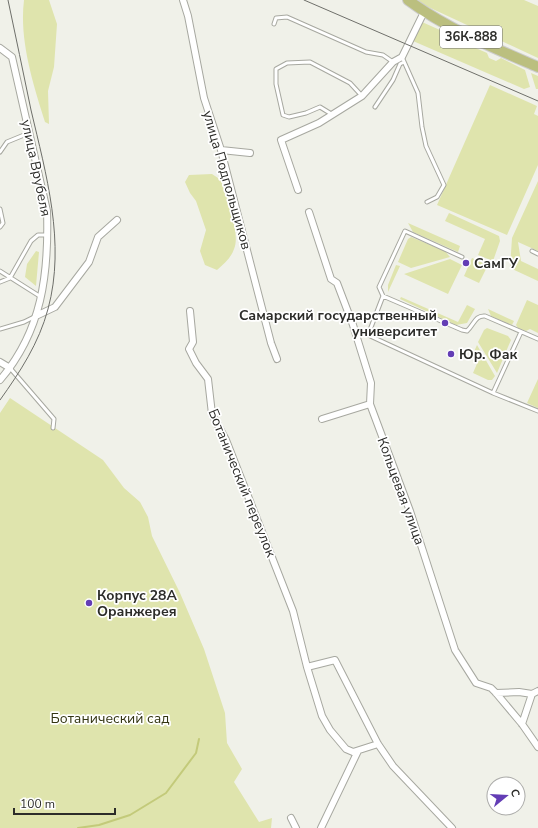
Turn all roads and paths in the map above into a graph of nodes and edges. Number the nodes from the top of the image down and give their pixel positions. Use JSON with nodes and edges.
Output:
{"nodes":[{"id":1,"x":182,"y":0,"type":"edge"},
{"id":2,"x":408,"y":0,"type":"edge"},
{"id":3,"x":424,"y":12,"type":"junction"},
{"id":4,"x":274,"y":24,"type":"dead end"},
{"id":5,"x":0,"y":48,"type":"edge"},
{"id":6,"x":403,"y":60,"type":"junction"},
{"id":7,"x":393,"y":62,"type":"junction"},
{"id":8,"x":538,"y":67,"type":"edge"},
{"id":9,"x":362,"y":96,"type":"junction"},
{"id":10,"x":376,"y":107,"type":"dead end"},
{"id":11,"x":333,"y":115,"type":"junction"},
{"id":12,"x":29,"y":133,"type":"junction"},
{"id":13,"x":221,"y":150,"type":"junction"},
{"id":14,"x":0,"y":152,"type":"edge"},
{"id":15,"x":250,"y":153,"type":"dead end"},
{"id":16,"x":298,"y":190,"type":"dead end"},
{"id":17,"x":427,"y":202,"type":"dead end"},
{"id":18,"x":0,"y":209,"type":"edge"},
{"id":19,"x":308,"y":212,"type":"dead end"},
{"id":20,"x":117,"y":220,"type":"dead end"},
{"id":21,"x":0,"y":227,"type":"edge"},
{"id":22,"x":48,"y":235,"type":"junction"},
{"id":23,"x":532,"y":251,"type":"dead end"},
{"id":24,"x":538,"y":254,"type":"edge"},
{"id":25,"x":462,"y":257,"type":"dead end"},
{"id":26,"x":0,"y":271,"type":"edge"},
{"id":27,"x":10,"y":278,"type":"junction"},
{"id":28,"x":0,"y":282,"type":"edge"},
{"id":29,"x":383,"y":296,"type":"junction"},
{"id":30,"x":42,"y":298,"type":"junction"},
{"id":31,"x":190,"y":311,"type":"dead end"},
{"id":32,"x":36,"y":316,"type":"junction"},
{"id":33,"x":0,"y":329,"type":"edge"},
{"id":34,"x":521,"y":332,"type":"junction"},
{"id":35,"x":538,"y":340,"type":"edge"},
{"id":36,"x":277,"y":359,"type":"dead end"},
{"id":37,"x":0,"y":362,"type":"edge"},
{"id":38,"x":10,"y":368,"type":"junction"},
{"id":39,"x":0,"y":380,"type":"edge"},
{"id":40,"x":493,"y":393,"type":"junction"},
{"id":41,"x":370,"y":404,"type":"junction"},
{"id":42,"x":538,"y":411,"type":"edge"},
{"id":43,"x":322,"y":419,"type":"dead end"},
{"id":44,"x":53,"y":428,"type":"dead end"},
{"id":45,"x":307,"y":667,"type":"junction"},
{"id":46,"x":496,"y":693,"type":"junction"},
{"id":47,"x":535,"y":693,"type":"edge"},
{"id":48,"x":522,"y":724,"type":"junction"},
{"id":49,"x":378,"y":744,"type":"junction"},
{"id":50,"x":538,"y":747,"type":"edge"},
{"id":51,"x":358,"y":751,"type":"junction"},
{"id":52,"x":291,"y":818,"type":"dead end"},
{"id":53,"x":296,"y":828,"type":"edge"},
{"id":54,"x":321,"y":828,"type":"edge"},
{"id":55,"x":452,"y":828,"type":"edge"}],
"edges":[{"from":1,"to":13,"type":"street","name":"улица Подпольщиков"},
{"from":2,"to":3,"type":"main road","number":"36К-888"},
{"from":3,"to":6,"type":"street"},
{"from":3,"to":8,"type":"main road","number":"36К-888"},
{"from":4,"to":7,"type":"lane"},
{"from":5,"to":12,"type":"street","name":"улица Врубеля"},
{"from":6,"to":7,"type":"street"},
{"from":6,"to":10,"type":"lane"},
{"from":6,"to":17,"type":"lane"},
{"from":7,"to":9,"type":"street"},
{"from":9,"to":11,"type":"street"},
{"from":9,"to":11,"type":"lane"},
{"from":11,"to":16,"type":"street"},
{"from":12,"to":14,"type":"lane"},
{"from":12,"to":22,"type":"street","name":"улица Врубеля"},
{"from":13,"to":15,"type":"street"},
{"from":13,"to":36,"type":"street","name":"улица Подпольщиков"},
{"from":18,"to":21,"type":"lane"},
{"from":19,"to":41,"type":"street","name":"Кольцевая улица"},
{"from":20,"to":32,"type":"street"},
{"from":22,"to":27,"type":"lane"},
{"from":22,"to":30,"type":"street","name":"улица Врубеля"},
{"from":23,"to":24,"type":"lane"},
{"from":25,"to":29,"type":"lane"},
{"from":26,"to":27,"type":"lane"},
{"from":27,"to":28,"type":"lane"},
{"from":27,"to":30,"type":"lane"},
{"from":29,"to":34,"type":"lane"},
{"from":29,"to":40,"type":"lane"},
{"from":30,"to":32,"type":"street","name":"улица Врубеля"},
{"from":31,"to":45,"type":"street","name":"Ботанический переулок"},
{"from":32,"to":33,"type":"lane"},
{"from":32,"to":38,"type":"street","name":"улица Врубеля"},
{"from":34,"to":35,"type":"lane"},
{"from":34,"to":40,"type":"lane"},
{"from":37,"to":38,"type":"street"},
{"from":38,"to":39,"type":"street","name":"улица Врубеля"},
{"from":38,"to":44,"type":"lane"},
{"from":40,"to":42,"type":"lane"},
{"from":41,"to":43,"type":"street"},
{"from":41,"to":46,"type":"street","name":"Кольцевая улица"},
{"from":45,"to":49,"type":"street"},
{"from":45,"to":51,"type":"street","name":"Ботанический переулок"},
{"from":46,"to":47,"type":"street"},
{"from":46,"to":48,"type":"street","name":"Кольцевая улица"},
{"from":47,"to":48,"type":"street"},
{"from":48,"to":50,"type":"street","name":"Кольцевая улица"},
{"from":49,"to":51,"type":"street"},
{"from":49,"to":55,"type":"street"},
{"from":51,"to":54,"type":"street"},
{"from":52,"to":53,"type":"street"}]}
